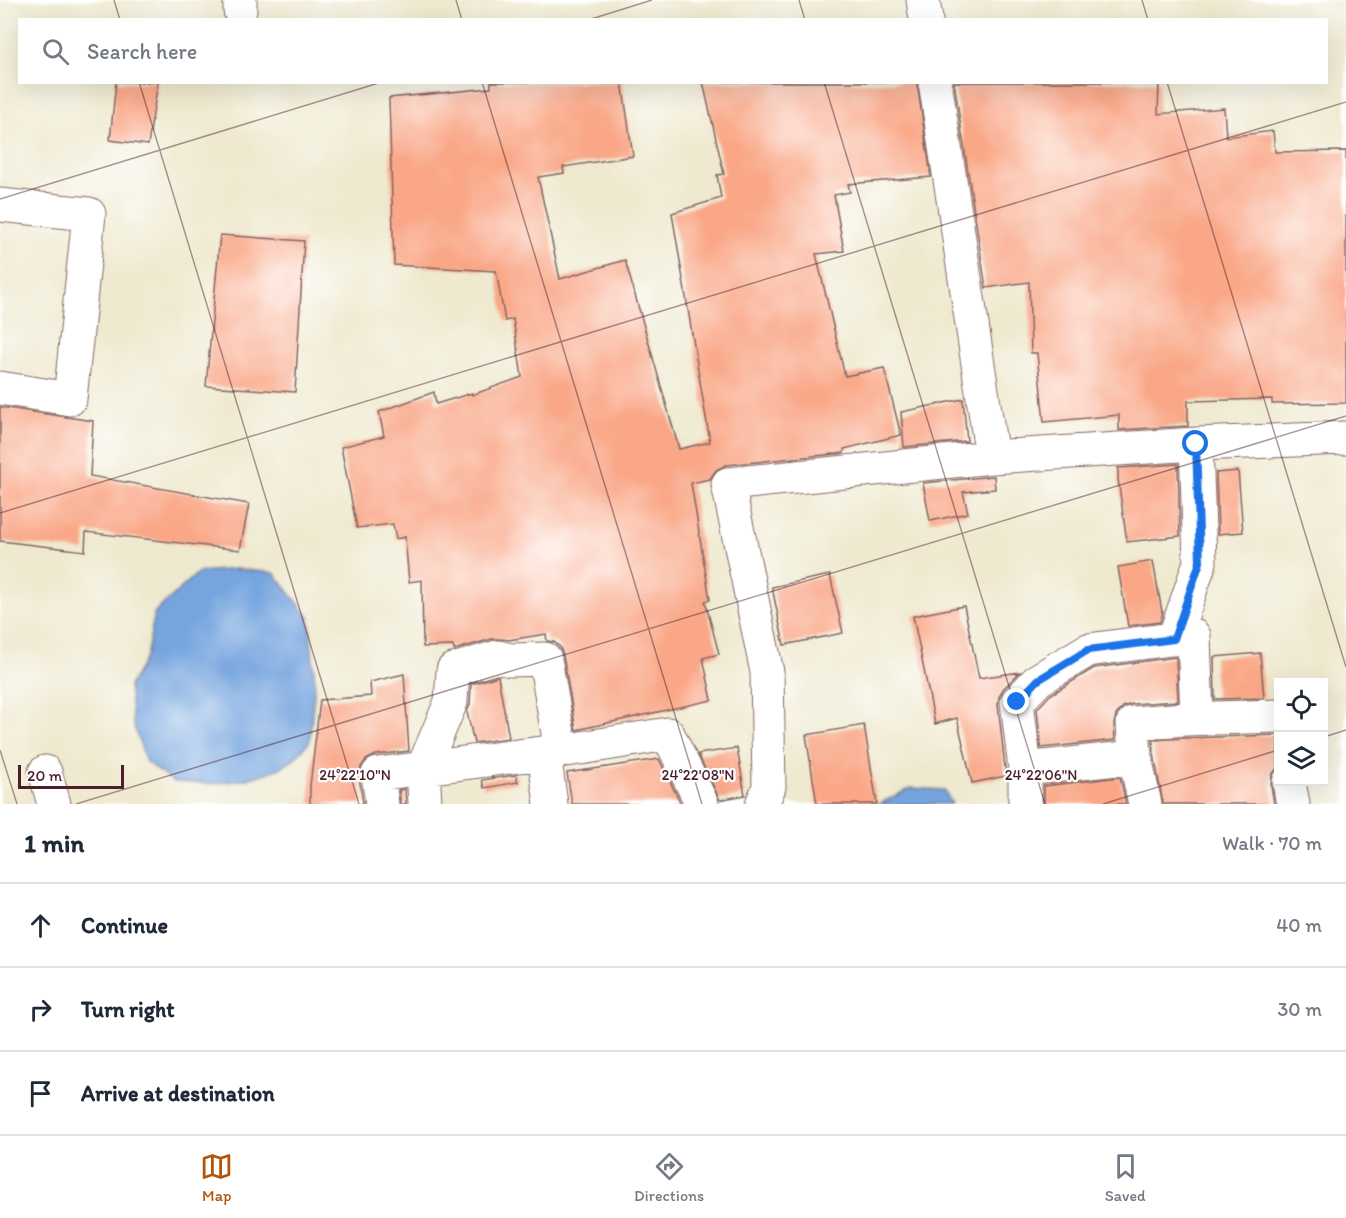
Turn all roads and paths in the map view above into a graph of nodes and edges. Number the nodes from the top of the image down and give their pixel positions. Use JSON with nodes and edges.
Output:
{"nodes":[{"id":1,"x":923,"y":0,"type":"edge"},
{"id":2,"x":926,"y":18,"type":"edge"},
{"id":3,"x":935,"y":84,"type":"edge"},
{"id":4,"x":0,"y":205,"type":"edge"},
{"id":5,"x":0,"y":387,"type":"edge"},
{"id":6,"x":1346,"y":438,"type":"edge"},
{"id":7,"x":1196,"y":444,"type":"junction"},
{"id":8,"x":992,"y":457,"type":"junction"},
{"id":9,"x":1174,"y":639,"type":"junction"},
{"id":10,"x":1274,"y":716,"type":"edge"},
{"id":11,"x":1197,"y":718,"type":"junction"},
{"id":12,"x":552,"y":752,"type":"junction"},
{"id":13,"x":1135,"y":757,"type":"junction"},
{"id":14,"x":423,"y":768,"type":"junction"},
{"id":15,"x":1025,"y":769,"type":"junction"},
{"id":16,"x":45,"y":772,"type":"dead end"},
{"id":17,"x":1290,"y":786,"type":"edge"},
{"id":18,"x":54,"y":804,"type":"edge"},
{"id":19,"x":382,"y":804,"type":"edge"},
{"id":20,"x":425,"y":804,"type":"edge"},
{"id":21,"x":551,"y":804,"type":"edge"},
{"id":22,"x":702,"y":804,"type":"edge"},
{"id":23,"x":762,"y":804,"type":"edge"},
{"id":24,"x":1025,"y":804,"type":"edge"},
{"id":25,"x":1145,"y":804,"type":"edge"},
{"id":26,"x":1293,"y":804,"type":"edge"}],
"edges":[{"from":1,"to":2,"type":"street"},
{"from":3,"to":8,"type":"street"},
{"from":4,"to":5,"type":"street"},
{"from":6,"to":7,"type":"street"},
{"from":7,"to":8,"type":"street"},
{"from":7,"to":9,"type":"street"},
{"from":8,"to":23,"type":"street"},
{"from":9,"to":11,"type":"street"},
{"from":9,"to":15,"type":"street"},
{"from":10,"to":11,"type":"street"},
{"from":11,"to":13,"type":"street"},
{"from":12,"to":14,"type":"street"},
{"from":12,"to":14,"type":"street"},
{"from":12,"to":21,"type":"street"},
{"from":12,"to":22,"type":"street"},
{"from":13,"to":15,"type":"street"},
{"from":13,"to":25,"type":"street"},
{"from":14,"to":19,"type":"street"},
{"from":14,"to":20,"type":"street"},
{"from":15,"to":24,"type":"street"},
{"from":16,"to":18,"type":"street"},
{"from":17,"to":26,"type":"street"}]}
